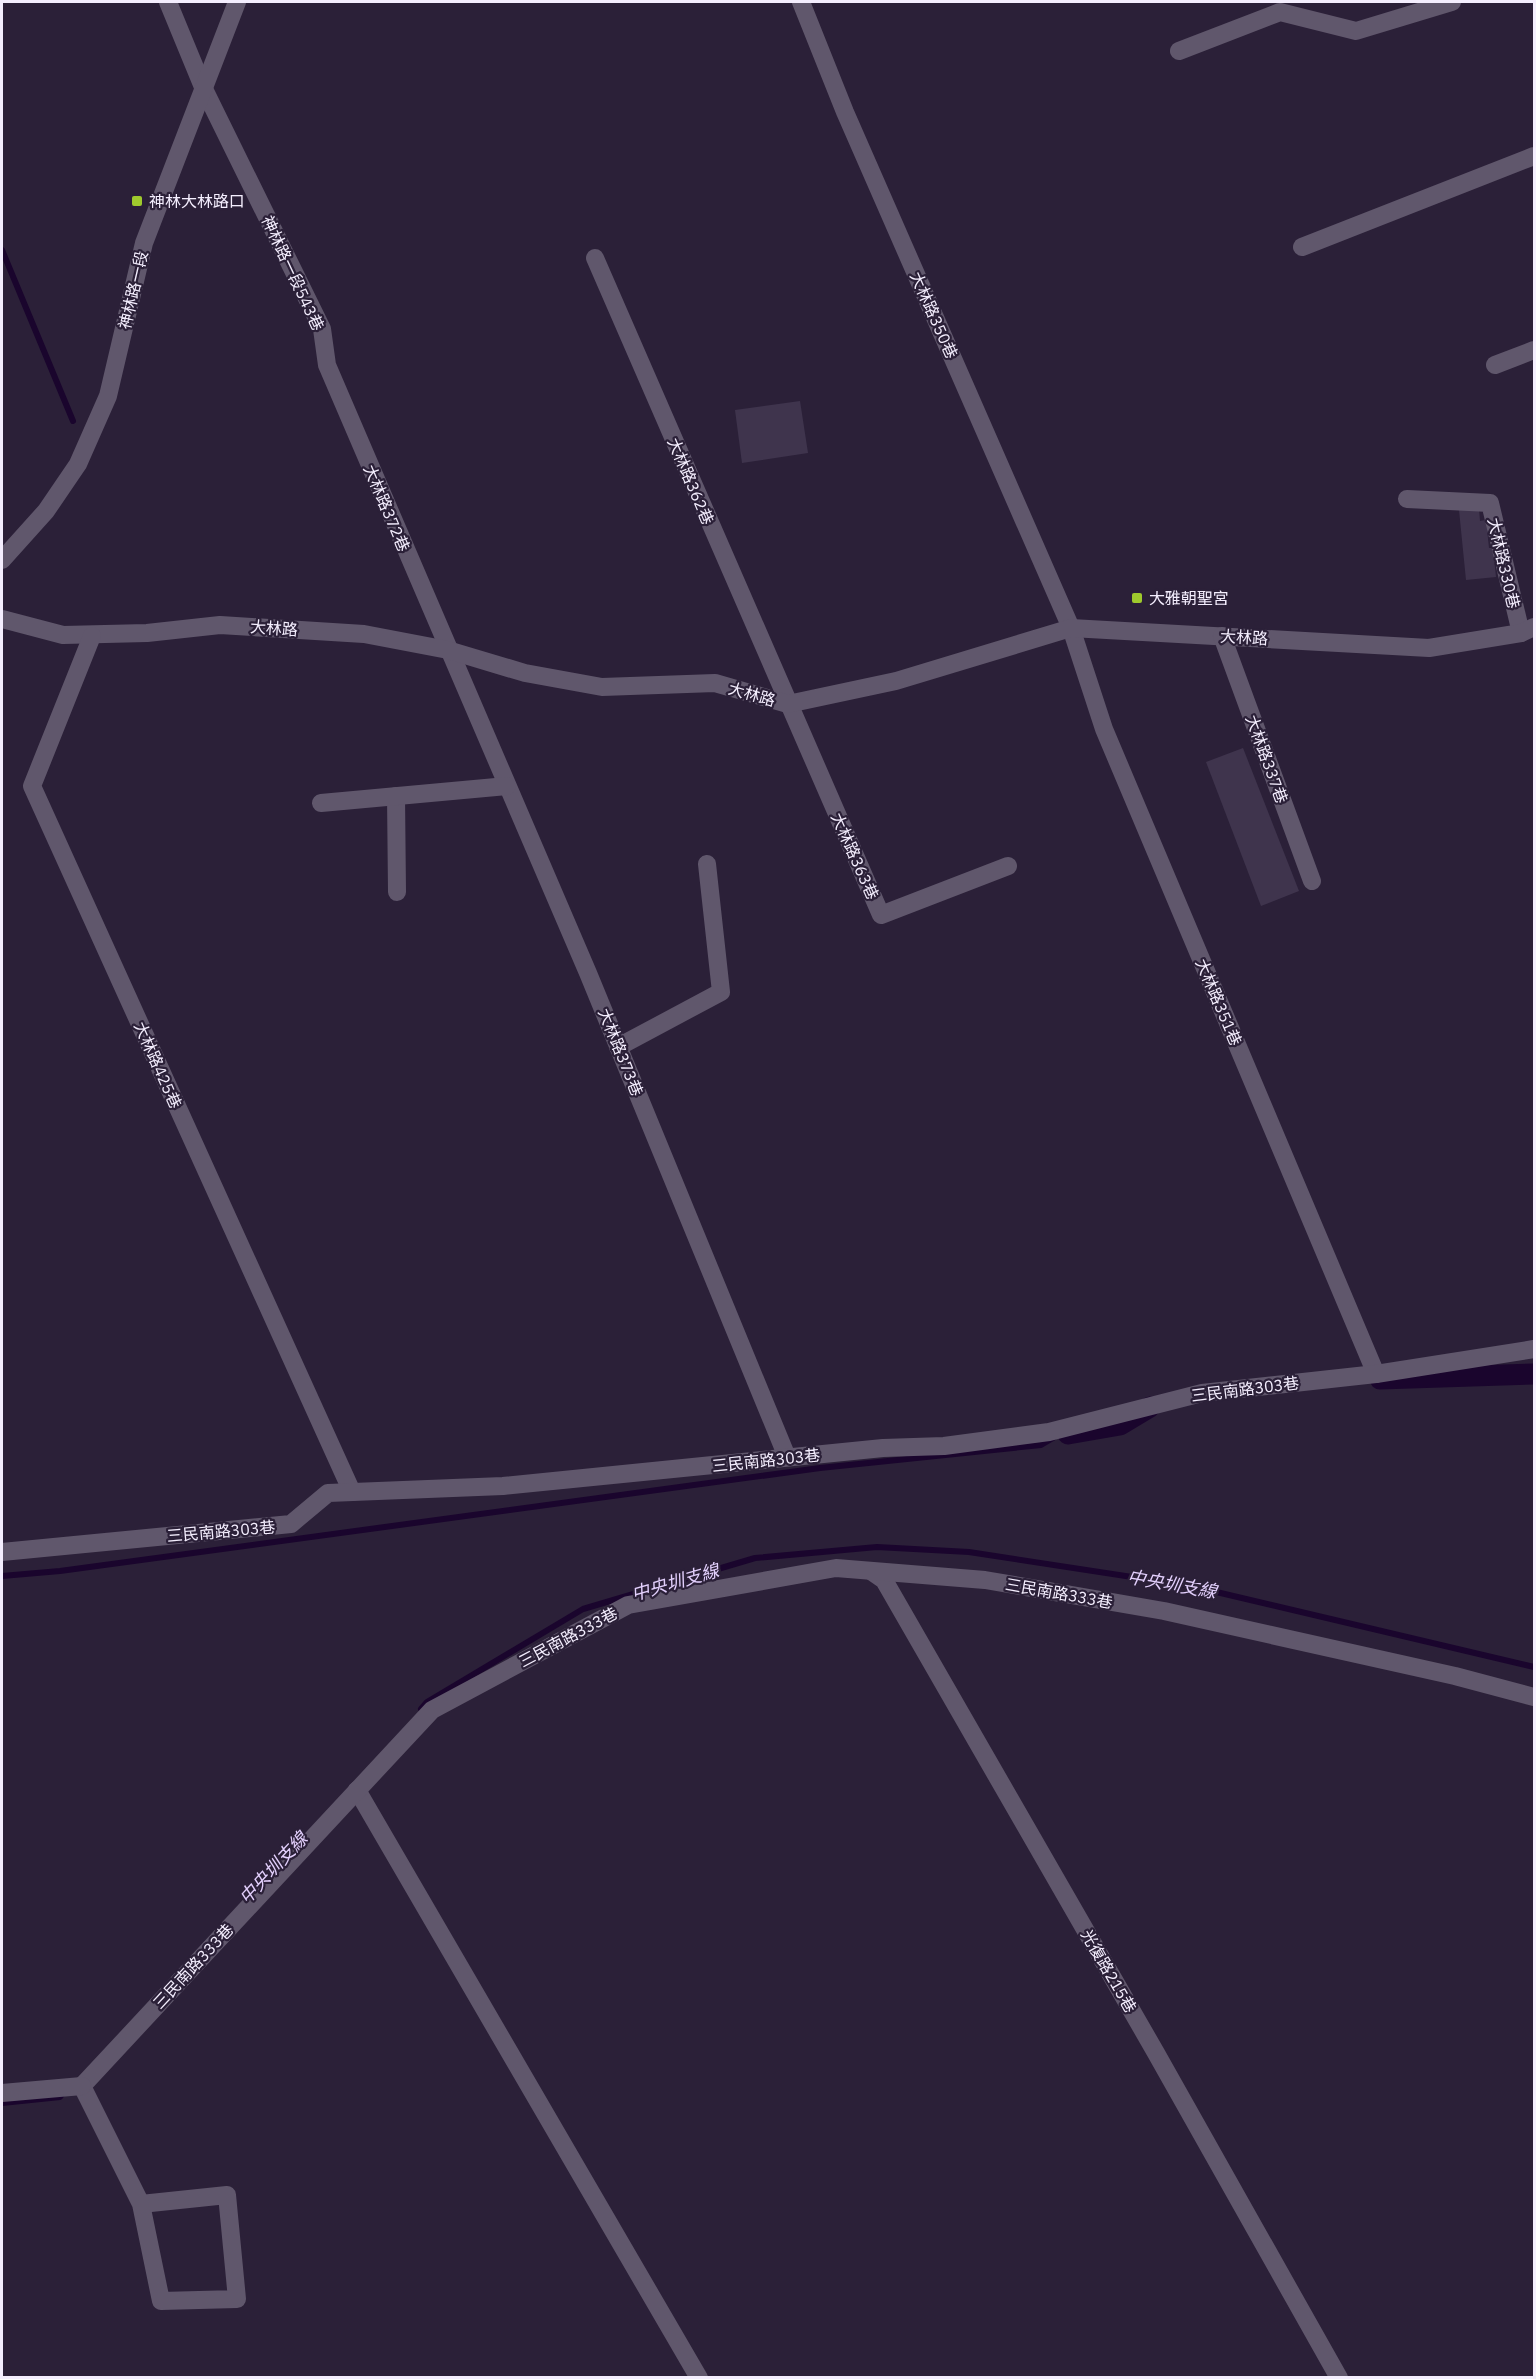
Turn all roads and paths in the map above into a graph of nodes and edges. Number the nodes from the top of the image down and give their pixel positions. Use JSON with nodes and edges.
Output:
{"nodes":[{"id":1,"x":168,"y":2,"type":"edge"},
{"id":2,"x":237,"y":2,"type":"edge"},
{"id":3,"x":801,"y":2,"type":"edge"},
{"id":4,"x":1452,"y":2,"type":"edge"},
{"id":5,"x":1179,"y":51,"type":"dead end"},
{"id":6,"x":203,"y":87,"type":"junction"},
{"id":7,"x":1534,"y":156,"type":"edge"},
{"id":8,"x":1302,"y":248,"type":"dead end"},
{"id":9,"x":595,"y":258,"type":"dead end"},
{"id":10,"x":1534,"y":350,"type":"edge"},
{"id":11,"x":327,"y":365,"type":"joint"},
{"id":12,"x":1495,"y":365,"type":"dead end"},
{"id":13,"x":1407,"y":499,"type":"dead end"},
{"id":14,"x":2,"y":560,"type":"edge"},
{"id":15,"x":2,"y":619,"type":"edge"},
{"id":16,"x":1071,"y":628,"type":"junction"},
{"id":17,"x":1528,"y":630,"type":"edge"},
{"id":18,"x":92,"y":636,"type":"junction"},
{"id":19,"x":1222,"y":636,"type":"junction"},
{"id":20,"x":448,"y":650,"type":"junction"},
{"id":21,"x":788,"y":704,"type":"junction"},
{"id":22,"x":507,"y":786,"type":"junction"},
{"id":23,"x":396,"y":796,"type":"junction"},
{"id":24,"x":321,"y":802,"type":"dead end"},
{"id":25,"x":707,"y":864,"type":"dead end"},
{"id":26,"x":1008,"y":866,"type":"dead end"},
{"id":27,"x":1312,"y":881,"type":"dead end"},
{"id":28,"x":397,"y":892,"type":"dead end"},
{"id":29,"x":618,"y":1047,"type":"junction"},
{"id":30,"x":1534,"y":1349,"type":"edge"},
{"id":31,"x":1376,"y":1374,"type":"junction"},
{"id":32,"x":787,"y":1457,"type":"junction"},
{"id":33,"x":352,"y":1492,"type":"junction"},
{"id":34,"x":2,"y":1552,"type":"edge"},
{"id":35,"x":871,"y":1571,"type":"junction"},
{"id":36,"x":1534,"y":1697,"type":"edge"},
{"id":37,"x":357,"y":1790,"type":"junction"},
{"id":38,"x":82,"y":2086,"type":"junction"},
{"id":39,"x":2,"y":2092,"type":"edge"},
{"id":40,"x":141,"y":2204,"type":"junction"},
{"id":41,"x":699,"y":2378,"type":"edge"},
{"id":42,"x":1340,"y":2378,"type":"edge"}],
"edges":[{"from":1,"to":6,"type":"street","name":"神林路一段543巷"},
{"from":2,"to":6,"type":"street","name":"神林路一段"},
{"from":3,"to":16,"type":"street","name":"大林路350巷"},
{"from":4,"to":5,"type":"street"},
{"from":6,"to":11,"type":"street","name":"神林路一段543巷"},
{"from":6,"to":14,"type":"street","name":"神林路一段"},
{"from":7,"to":8,"type":"street"},
{"from":9,"to":21,"type":"street","name":"大林路362巷"},
{"from":10,"to":12,"type":"street"},
{"from":11,"to":20,"type":"street","name":"大林路372巷"},
{"from":13,"to":17,"type":"street","name":"大林路330巷"},
{"from":15,"to":18,"type":"street","name":"大林路"},
{"from":16,"to":19,"type":"street","name":"大林路"},
{"from":16,"to":21,"type":"street","name":"大林路"},
{"from":16,"to":31,"type":"street","name":"大林路351巷"},
{"from":17,"to":19,"type":"street","name":"大林路"},
{"from":18,"to":20,"type":"street","name":"大林路"},
{"from":18,"to":33,"type":"street","name":"大林路425巷"},
{"from":19,"to":27,"type":"street","name":"大林路337巷"},
{"from":20,"to":21,"type":"street","name":"大林路"},
{"from":20,"to":22,"type":"street","name":"大林路373巷"},
{"from":21,"to":26,"type":"street","name":"大林路363巷"},
{"from":22,"to":23,"type":"street"},
{"from":22,"to":29,"type":"street","name":"大林路373巷"},
{"from":23,"to":24,"type":"street"},
{"from":23,"to":28,"type":"street"},
{"from":25,"to":29,"type":"street"},
{"from":29,"to":32,"type":"street","name":"大林路373巷"},
{"from":30,"to":31,"type":"street","name":"三民南路303巷"},
{"from":31,"to":32,"type":"street","name":"三民南路303巷"},
{"from":32,"to":33,"type":"street","name":"三民南路303巷"},
{"from":33,"to":34,"type":"street","name":"三民南路303巷"},
{"from":35,"to":36,"type":"street","name":"三民南路333巷"},
{"from":35,"to":37,"type":"street","name":"三民南路333巷"},
{"from":35,"to":42,"type":"street","name":"光復路215巷"},
{"from":37,"to":38,"type":"street","name":"三民南路333巷"},
{"from":37,"to":41,"type":"street"},
{"from":38,"to":39,"type":"street"},
{"from":38,"to":40,"type":"street"},
{"from":40,"to":40,"type":"street"}]}
